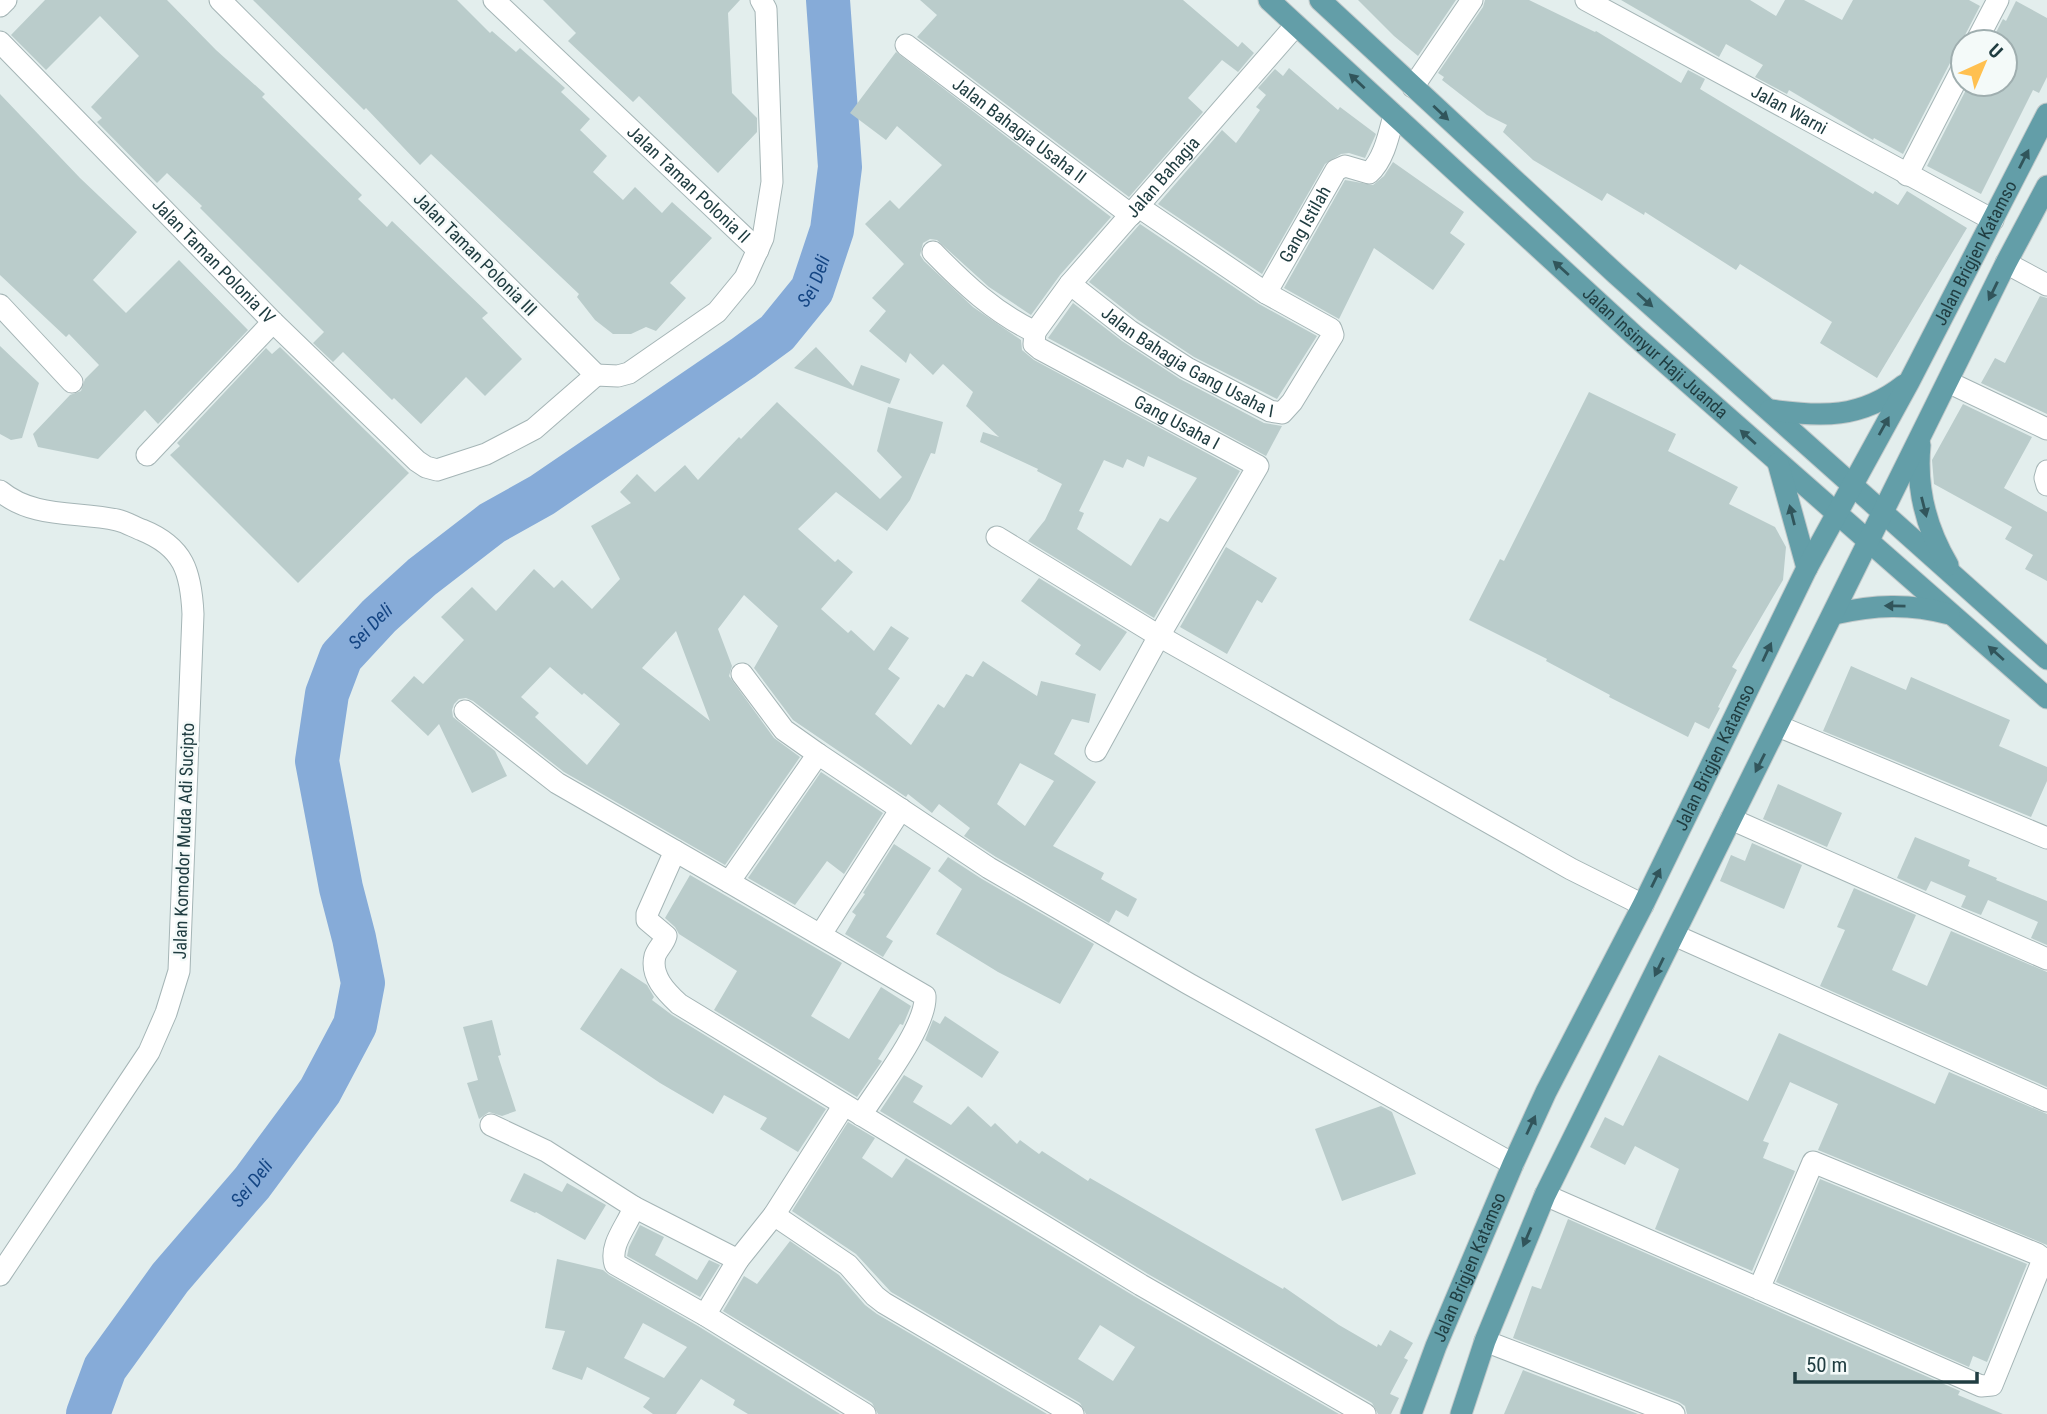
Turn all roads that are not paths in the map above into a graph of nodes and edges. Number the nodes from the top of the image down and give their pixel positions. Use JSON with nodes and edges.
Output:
{"nodes":[{"id":1,"x":6,"y":0,"type":"edge"},
{"id":2,"x":220,"y":0,"type":"edge"},
{"id":3,"x":494,"y":0,"type":"edge"},
{"id":4,"x":1269,"y":0,"type":"edge"},
{"id":5,"x":1320,"y":0,"type":"edge"},
{"id":6,"x":1472,"y":0,"type":"edge"},
{"id":7,"x":1994,"y":1,"type":"edge"},
{"id":8,"x":1596,"y":2,"type":"edge"},
{"id":9,"x":763,"y":4,"type":"edge"},
{"id":10,"x":0,"y":6,"type":"edge"},
{"id":11,"x":1296,"y":25,"type":"junction"},
{"id":12,"x":1982,"y":28,"type":"edge"},
{"id":13,"x":0,"y":42,"type":"edge"},
{"id":14,"x":906,"y":45,"type":"dead end"},
{"id":15,"x":1413,"y":87,"type":"junction"},
{"id":16,"x":1949,"y":94,"type":"edge"},
{"id":17,"x":2047,"y":114,"type":"edge"},
{"id":18,"x":1394,"y":116,"type":"junction"},
{"id":19,"x":1907,"y":175,"type":"junction"},
{"id":20,"x":2047,"y":186,"type":"edge"},
{"id":21,"x":1135,"y":211,"type":"junction"},
{"id":22,"x":1993,"y":220,"type":"junction"},
{"id":23,"x":758,"y":250,"type":"junction"},
{"id":24,"x":933,"y":252,"type":"dead end"},
{"id":25,"x":2006,"y":263,"type":"junction"},
{"id":26,"x":1070,"y":284,"type":"junction"},
{"id":27,"x":2047,"y":285,"type":"edge"},
{"id":28,"x":1266,"y":293,"type":"junction"},
{"id":29,"x":0,"y":305,"type":"edge"},
{"id":30,"x":273,"y":322,"type":"junction"},
{"id":31,"x":1035,"y":332,"type":"junction"},
{"id":32,"x":596,"y":375,"type":"junction"},
{"id":33,"x":72,"y":382,"type":"dead end"},
{"id":34,"x":1909,"y":382,"type":"junction"},
{"id":35,"x":1948,"y":382,"type":"junction"},
{"id":36,"x":1770,"y":410,"type":"junction"},
{"id":37,"x":2047,"y":429,"type":"edge"},
{"id":38,"x":1920,"y":439,"type":"junction"},
{"id":39,"x":147,"y":455,"type":"dead end"},
{"id":40,"x":1778,"y":463,"type":"junction"},
{"id":41,"x":2047,"y":471,"type":"edge"},
{"id":42,"x":1851,"y":485,"type":"junction"},
{"id":43,"x":2047,"y":485,"type":"edge"},
{"id":44,"x":0,"y":491,"type":"edge"},
{"id":45,"x":1837,"y":513,"type":"junction"},
{"id":46,"x":1882,"y":513,"type":"junction"},
{"id":47,"x":997,"y":537,"type":"dead end"},
{"id":48,"x":1869,"y":541,"type":"junction"},
{"id":49,"x":1807,"y":568,"type":"junction"},
{"id":50,"x":1954,"y":575,"type":"junction"},
{"id":51,"x":1834,"y":614,"type":"junction"},
{"id":52,"x":1956,"y":616,"type":"junction"},
{"id":53,"x":1158,"y":636,"type":"junction"},
{"id":54,"x":2047,"y":659,"type":"edge"},
{"id":55,"x":742,"y":674,"type":"dead end"},
{"id":56,"x":2047,"y":698,"type":"edge"},
{"id":57,"x":465,"y":711,"type":"dead end"},
{"id":58,"x":1778,"y":726,"type":"junction"},
{"id":59,"x":1096,"y":751,"type":"dead end"},
{"id":60,"x":818,"y":754,"type":"junction"},
{"id":61,"x":901,"y":809,"type":"junction"},
{"id":62,"x":1731,"y":819,"type":"junction"},
{"id":63,"x":2047,"y":838,"type":"edge"},
{"id":64,"x":674,"y":851,"type":"junction"},
{"id":65,"x":729,"y":883,"type":"junction"},
{"id":66,"x":1643,"y":905,"type":"junction"},
{"id":67,"x":821,"y":934,"type":"junction"},
{"id":68,"x":1674,"y":935,"type":"junction"},
{"id":69,"x":2047,"y":958,"type":"edge"},
{"id":70,"x":2047,"y":1101,"type":"edge"},
{"id":71,"x":853,"y":1110,"type":"junction"},
{"id":72,"x":491,"y":1125,"type":"dead end"},
{"id":73,"x":1513,"y":1164,"type":"junction"},
{"id":74,"x":1545,"y":1195,"type":"junction"},
{"id":75,"x":634,"y":1207,"type":"junction"},
{"id":76,"x":774,"y":1215,"type":"junction"},
{"id":77,"x":738,"y":1260,"type":"junction"},
{"id":78,"x":0,"y":1275,"type":"edge"},
{"id":79,"x":1759,"y":1289,"type":"junction"},
{"id":80,"x":705,"y":1315,"type":"junction"},
{"id":81,"x":1485,"y":1341,"type":"junction"},
{"id":82,"x":865,"y":1414,"type":"edge"},
{"id":83,"x":1073,"y":1414,"type":"edge"},
{"id":84,"x":1366,"y":1414,"type":"edge"},
{"id":85,"x":1411,"y":1414,"type":"edge"},
{"id":86,"x":1461,"y":1414,"type":"edge"},
{"id":87,"x":1674,"y":1414,"type":"edge"}],
"edges":[{"from":1,"to":10,"type":"street"},
{"from":2,"to":32,"type":"street","name":"Jalan Taman Polonia III"},
{"from":3,"to":23,"type":"street","name":"Jalan Taman Polonia II"},
{"from":4,"to":11,"type":"main road","name":"Jalan Insinyur Haji Juanda"},
{"from":5,"to":15,"type":"main road","name":"Jalan Insinyur Haji Juanda"},
{"from":6,"to":15,"type":"street"},
{"from":7,"to":12,"type":"street"},
{"from":8,"to":19,"type":"street","name":"Jalan Warni"},
{"from":9,"to":23,"type":"street"},
{"from":18,"to":11,"type":"main road","name":"Jalan Insinyur Haji Juanda","one_way":true},
{"from":11,"to":21,"type":"street","name":"Jalan Bahagia"},
{"from":13,"to":30,"type":"street","name":"Jalan Taman Polonia IV"},
{"from":14,"to":21,"type":"street","name":"Jalan Bahagia Usaha II"},
{"from":15,"to":36,"type":"main road","name":"Jalan Insinyur Haji Juanda","one_way":true},
{"from":16,"to":19,"type":"street"},
{"from":22,"to":17,"type":"main road","name":"Jalan Brigjen Katamso","one_way":true},
{"from":18,"to":28,"type":"street","name":"Gang Istilah"},
{"from":40,"to":18,"type":"main road","name":"Jalan Insinyur Haji Juanda","one_way":true},
{"from":19,"to":22,"type":"street","name":"Jalan Warni"},
{"from":20,"to":25,"type":"main road","name":"Jalan Brigjen Katamso"},
{"from":21,"to":26,"type":"street","name":"Jalan Bahagia"},
{"from":21,"to":28,"type":"street","name":"Jalan Bahagia Gang Usaha I"},
{"from":22,"to":34,"type":"main road","name":"Jalan Brigjen Katamso"},
{"from":23,"to":32,"type":"street","name":"Jalan Taman Polonia II"},
{"from":24,"to":31,"type":"street"},
{"from":25,"to":27,"type":"street"},
{"from":25,"to":35,"type":"main road","name":"Jalan Brigjen Katamso","one_way":true},
{"from":26,"to":28,"type":"street","name":"Jalan Bahagia Gang Usaha I"},
{"from":26,"to":31,"type":"street","name":"Jalan Bahagia"},
{"from":29,"to":33,"type":"street"},
{"from":30,"to":32,"type":"street","name":"Jalan Taman Polonia IV"},
{"from":30,"to":39,"type":"street"},
{"from":31,"to":53,"type":"street","name":"Gang Usaha I"},
{"from":34,"to":36,"type":"main road"},
{"from":42,"to":34,"type":"main road","name":"Jalan Brigjen Katamso","one_way":true},
{"from":35,"to":37,"type":"street"},
{"from":35,"to":38,"type":"main road","name":"Jalan Brigjen Katamso"},
{"from":36,"to":42,"type":"main road","name":"Jalan Insinyur Haji Juanda"},
{"from":38,"to":46,"type":"main road","name":"Jalan Brigjen Katamso"},
{"from":38,"to":50,"type":"main road","one_way":true},
{"from":40,"to":45,"type":"main road","name":"Jalan Insinyur Haji Juanda"},
{"from":49,"to":40,"type":"main road","one_way":true},
{"from":41,"to":43,"type":"street"},
{"from":42,"to":45,"type":"main road","name":"Jalan Brigjen Katamso"},
{"from":42,"to":46,"type":"main road","name":"Jalan Insinyur Haji Juanda"},
{"from":44,"to":78,"type":"street","name":"Jalan Komodor Muda Adi Sucipto"},
{"from":45,"to":48,"type":"main road","name":"Jalan Insinyur Haji Juanda"},
{"from":45,"to":49,"type":"main road","name":"Jalan Brigjen Katamso"},
{"from":46,"to":48,"type":"main road","name":"Jalan Brigjen Katamso"},
{"from":46,"to":50,"type":"main road","name":"Jalan Insinyur Haji Juanda"},
{"from":47,"to":53,"type":"street"},
{"from":48,"to":51,"type":"main road","name":"Jalan Brigjen Katamso"},
{"from":48,"to":52,"type":"main road","name":"Jalan Insinyur Haji Juanda"},
{"from":66,"to":49,"type":"main road","name":"Jalan Brigjen Katamso","one_way":true},
{"from":50,"to":54,"type":"main road","name":"Jalan Insinyur Haji Juanda"},
{"from":52,"to":51,"type":"main road","one_way":true},
{"from":51,"to":58,"type":"main road","name":"Jalan Brigjen Katamso"},
{"from":56,"to":52,"type":"main road","name":"Jalan Insinyur Haji Juanda","one_way":true},
{"from":53,"to":59,"type":"street"},
{"from":53,"to":66,"type":"street"},
{"from":55,"to":60,"type":"street"},
{"from":57,"to":64,"type":"street"},
{"from":58,"to":62,"type":"main road","name":"Jalan Brigjen Katamso","one_way":true},
{"from":58,"to":63,"type":"street"},
{"from":60,"to":61,"type":"street"},
{"from":60,"to":65,"type":"street"},
{"from":61,"to":67,"type":"street"},
{"from":61,"to":73,"type":"street"},
{"from":62,"to":68,"type":"main road","name":"Jalan Brigjen Katamso"},
{"from":62,"to":69,"type":"street"},
{"from":64,"to":65,"type":"street"},
{"from":64,"to":71,"type":"street"},
{"from":65,"to":67,"type":"street"},
{"from":73,"to":66,"type":"main road","name":"Jalan Brigjen Katamso","one_way":true},
{"from":67,"to":71,"type":"street"},
{"from":68,"to":70,"type":"street"},
{"from":68,"to":74,"type":"main road","name":"Jalan Brigjen Katamso","one_way":true},
{"from":71,"to":76,"type":"street"},
{"from":71,"to":84,"type":"street"},
{"from":72,"to":75,"type":"street"},
{"from":73,"to":85,"type":"main road","name":"Jalan Brigjen Katamso"},
{"from":74,"to":79,"type":"street"},
{"from":74,"to":81,"type":"main road","name":"Jalan Brigjen Katamso","one_way":true},
{"from":75,"to":77,"type":"street"},
{"from":75,"to":80,"type":"street"},
{"from":76,"to":77,"type":"street"},
{"from":76,"to":83,"type":"street"},
{"from":77,"to":80,"type":"street"},
{"from":79,"to":79,"type":"street"},
{"from":80,"to":82,"type":"street"},
{"from":81,"to":86,"type":"main road","name":"Jalan Brigjen Katamso"},
{"from":81,"to":87,"type":"street"}]}
